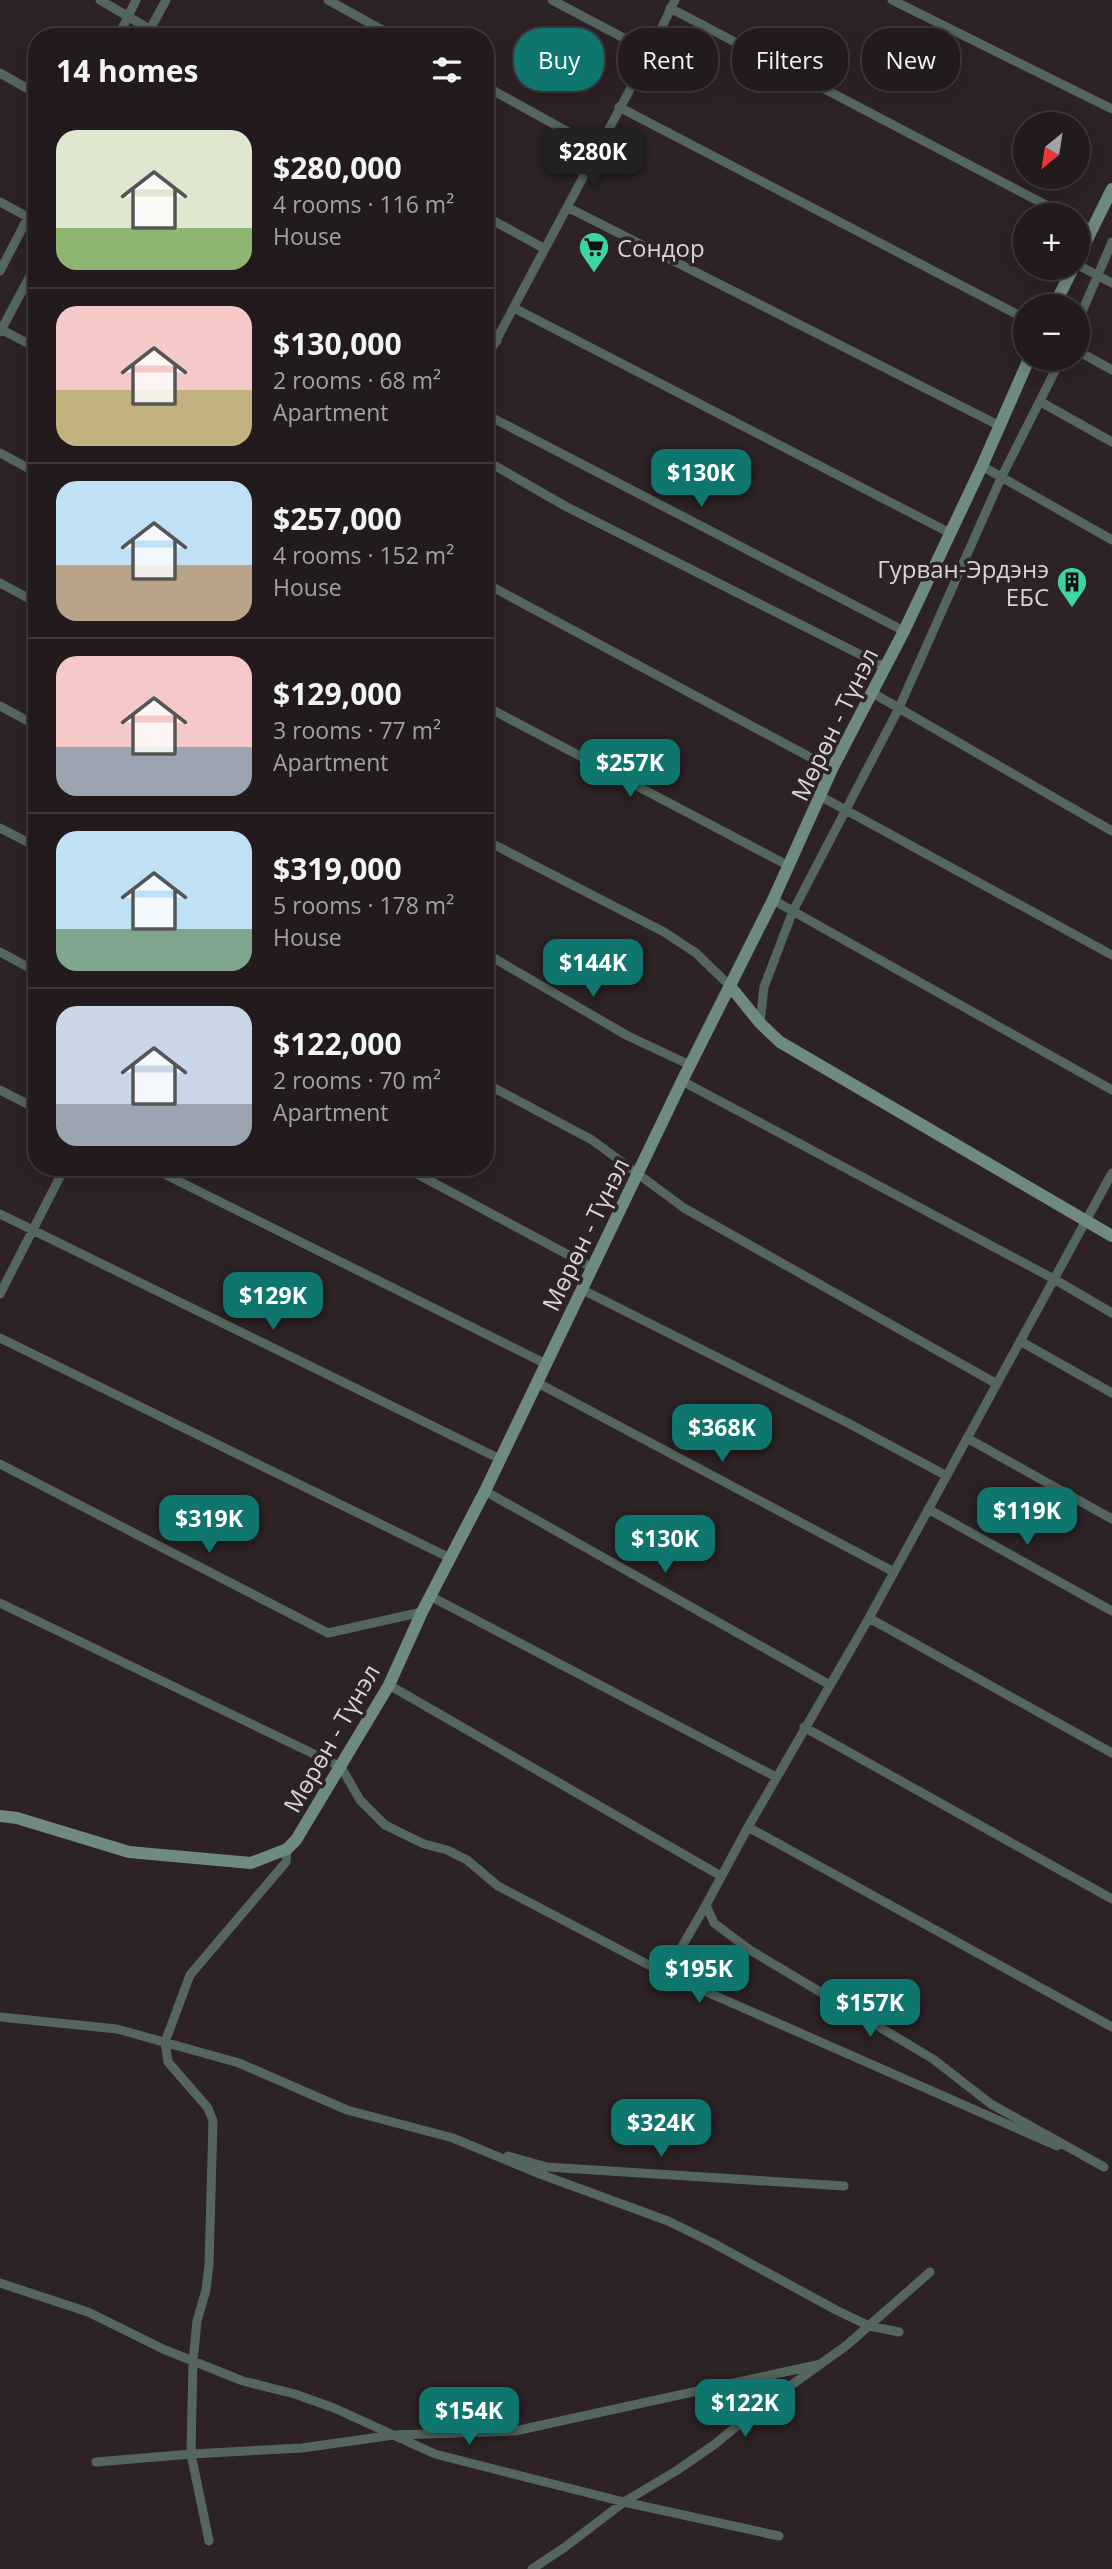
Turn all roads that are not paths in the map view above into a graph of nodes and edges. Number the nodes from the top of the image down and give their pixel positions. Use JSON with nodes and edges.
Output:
{"nodes":[{"id":1,"x":100,"y":0,"type":"edge"},
{"id":2,"x":136,"y":0,"type":"edge"},
{"id":3,"x":166,"y":0,"type":"edge"},
{"id":4,"x":328,"y":0,"type":"edge"},
{"id":5,"x":552,"y":0,"type":"edge"},
{"id":6,"x":892,"y":0,"type":"edge"},
{"id":7,"x":672,"y":4,"type":"edge"},
{"id":8,"x":128,"y":16,"type":"junction"},
{"id":9,"x":122,"y":28,"type":"edge"},
{"id":10,"x":142,"y":28,"type":"edge"},
{"id":11,"x":151,"y":28,"type":"edge"},
{"id":12,"x":379,"y":28,"type":"edge"},
{"id":13,"x":661,"y":28,"type":"edge"},
{"id":14,"x":618,"y":35,"type":"edge"},
{"id":15,"x":0,"y":73,"type":"edge"},
{"id":16,"x":28,"y":89,"type":"edge"},
{"id":17,"x":494,"y":91,"type":"edge"},
{"id":18,"x":628,"y":91,"type":"edge"},
{"id":19,"x":619,"y":107,"type":"junction"},
{"id":20,"x":1112,"y":109,"type":"edge"},
{"id":21,"x":597,"y":148,"type":"junction"},
{"id":22,"x":1112,"y":189,"type":"edge"},
{"id":23,"x":0,"y":202,"type":"edge"},
{"id":24,"x":1043,"y":203,"type":"edge"},
{"id":25,"x":566,"y":207,"type":"junction"},
{"id":26,"x":28,"y":218,"type":"edge"},
{"id":27,"x":494,"y":221,"type":"edge"},
{"id":28,"x":28,"y":226,"type":"edge"},
{"id":29,"x":1092,"y":229,"type":"joint"},
{"id":30,"x":1090,"y":233,"type":"edge"},
{"id":31,"x":1112,"y":242,"type":"edge"},
{"id":32,"x":545,"y":249,"type":"junction"},
{"id":33,"x":0,"y":271,"type":"edge"},
{"id":34,"x":1090,"y":272,"type":"edge"},
{"id":35,"x":1097,"y":275,"type":"junction"},
{"id":36,"x":28,"y":280,"type":"edge"},
{"id":37,"x":1112,"y":283,"type":"edge"},
{"id":38,"x":1089,"y":294,"type":"edge"},
{"id":39,"x":514,"y":308,"type":"junction"},
{"id":40,"x":1013,"y":312,"type":"edge"},
{"id":41,"x":1,"y":330,"type":"edge"},
{"id":42,"x":496,"y":341,"type":"joint"},
{"id":43,"x":28,"y":344,"type":"edge"},
{"id":44,"x":494,"y":345,"type":"edge"},
{"id":45,"x":1090,"y":358,"type":"edge"},
{"id":46,"x":1112,"y":370,"type":"edge"},
{"id":47,"x":1023,"y":371,"type":"edge"},
{"id":48,"x":1055,"y":371,"type":"edge"},
{"id":49,"x":1041,"y":402,"type":"junction"},
{"id":50,"x":494,"y":419,"type":"edge"},
{"id":51,"x":998,"y":425,"type":"junction"},
{"id":52,"x":1112,"y":442,"type":"edge"},
{"id":53,"x":0,"y":453,"type":"edge"},
{"id":54,"x":494,"y":465,"type":"edge"},
{"id":55,"x":982,"y":466,"type":"junction"},
{"id":56,"x":28,"y":467,"type":"edge"},
{"id":57,"x":1001,"y":478,"type":"junction"},
{"id":58,"x":950,"y":533,"type":"junction"},
{"id":59,"x":1112,"y":540,"type":"edge"},
{"id":60,"x":0,"y":583,"type":"edge"},
{"id":61,"x":494,"y":588,"type":"edge"},
{"id":62,"x":28,"y":598,"type":"edge"},
{"id":63,"x":904,"y":631,"type":"junction"},
{"id":64,"x":885,"y":667,"type":"junction"},
{"id":65,"x":871,"y":692,"type":"junction"},
{"id":66,"x":0,"y":706,"type":"edge"},
{"id":67,"x":899,"y":708,"type":"junction"},
{"id":68,"x":494,"y":711,"type":"edge"},
{"id":69,"x":28,"y":721,"type":"edge"},
{"id":70,"x":832,"y":769,"type":"junction"},
{"id":71,"x":820,"y":796,"type":"junction"},
{"id":72,"x":845,"y":810,"type":"junction"},
{"id":73,"x":0,"y":828,"type":"edge"},
{"id":74,"x":1112,"y":831,"type":"edge"},
{"id":75,"x":28,"y":842,"type":"edge"},
{"id":76,"x":494,"y":845,"type":"edge"},
{"id":77,"x":789,"y":866,"type":"junction"},
{"id":78,"x":773,"y":900,"type":"junction"},
{"id":79,"x":793,"y":911,"type":"junction"},
{"id":80,"x":0,"y":952,"type":"edge"},
{"id":81,"x":1112,"y":955,"type":"edge"},
{"id":82,"x":494,"y":958,"type":"edge"},
{"id":83,"x":28,"y":967,"type":"edge"},
{"id":84,"x":730,"y":986,"type":"junction"},
{"id":85,"x":760,"y":1023,"type":"junction"},
{"id":86,"x":690,"y":1065,"type":"junction"},
{"id":87,"x":682,"y":1081,"type":"junction"},
{"id":88,"x":494,"y":1088,"type":"edge"},
{"id":89,"x":0,"y":1090,"type":"edge"},
{"id":90,"x":1112,"y":1090,"type":"edge"},
{"id":91,"x":28,"y":1105,"type":"edge"},
{"id":92,"x":1112,"y":1173,"type":"edge"},
{"id":93,"x":638,"y":1174,"type":"junction"},
{"id":94,"x":60,"y":1176,"type":"edge"},
{"id":95,"x":168,"y":1176,"type":"edge"},
{"id":96,"x":421,"y":1176,"type":"edge"},
{"id":97,"x":0,"y":1214,"type":"edge"},
{"id":98,"x":1086,"y":1221,"type":"junction"},
{"id":99,"x":33,"y":1231,"type":"junction"},
{"id":100,"x":1112,"y":1236,"type":"edge"},
{"id":101,"x":591,"y":1267,"type":"junction"},
{"id":102,"x":1054,"y":1279,"type":"junction"},
{"id":103,"x":581,"y":1289,"type":"junction"},
{"id":104,"x":0,"y":1294,"type":"edge"},
{"id":105,"x":1112,"y":1313,"type":"edge"},
{"id":106,"x":0,"y":1338,"type":"edge"},
{"id":107,"x":1020,"y":1341,"type":"junction"},
{"id":108,"x":546,"y":1364,"type":"junction"},
{"id":109,"x":537,"y":1382,"type":"junction"},
{"id":110,"x":997,"y":1384,"type":"junction"},
{"id":111,"x":1112,"y":1393,"type":"edge"},
{"id":112,"x":967,"y":1438,"type":"junction"},
{"id":113,"x":500,"y":1460,"type":"junction"},
{"id":114,"x":0,"y":1464,"type":"edge"},
{"id":115,"x":947,"y":1476,"type":"junction"},
{"id":116,"x":485,"y":1491,"type":"junction"},
{"id":117,"x":928,"y":1509,"type":"junction"},
{"id":118,"x":1112,"y":1519,"type":"edge"},
{"id":119,"x":450,"y":1558,"type":"junction"},
{"id":120,"x":894,"y":1572,"type":"junction"},
{"id":121,"x":430,"y":1595,"type":"junction"},
{"id":122,"x":0,"y":1603,"type":"edge"},
{"id":123,"x":1112,"y":1611,"type":"edge"},
{"id":124,"x":422,"y":1612,"type":"junction"},
{"id":125,"x":869,"y":1619,"type":"junction"},
{"id":126,"x":389,"y":1685,"type":"junction"},
{"id":127,"x":830,"y":1685,"type":"junction"},
{"id":128,"x":804,"y":1727,"type":"junction"},
{"id":129,"x":1112,"y":1753,"type":"edge"},
{"id":130,"x":341,"y":1767,"type":"junction"},
{"id":131,"x":776,"y":1777,"type":"junction"},
{"id":132,"x":0,"y":1816,"type":"edge"},
{"id":133,"x":748,"y":1826,"type":"junction"},
{"id":134,"x":287,"y":1849,"type":"junction"},
{"id":135,"x":721,"y":1875,"type":"junction"},
{"id":136,"x":1112,"y":1899,"type":"edge"},
{"id":137,"x":706,"y":1905,"type":"junction"},
{"id":138,"x":666,"y":1974,"type":"junction"},
{"id":139,"x":0,"y":2017,"type":"edge"},
{"id":140,"x":1112,"y":2027,"type":"edge"},
{"id":141,"x":165,"y":2042,"type":"junction"},
{"id":142,"x":475,"y":2147,"type":"junction"},
{"id":143,"x":1108,"y":2169,"type":"edge"},
{"id":144,"x":844,"y":2186,"type":"dead end"},
{"id":145,"x":930,"y":2272,"type":"dead end"},
{"id":146,"x":0,"y":2283,"type":"edge"},
{"id":147,"x":869,"y":2326,"type":"junction"},
{"id":148,"x":899,"y":2333,"type":"dead end"},
{"id":149,"x":193,"y":2361,"type":"junction"},
{"id":150,"x":821,"y":2364,"type":"junction"},
{"id":151,"x":394,"y":2435,"type":"junction"},
{"id":152,"x":191,"y":2454,"type":"junction"},
{"id":153,"x":96,"y":2462,"type":"dead end"},
{"id":154,"x":624,"y":2502,"type":"junction"},
{"id":155,"x":779,"y":2536,"type":"dead end"},
{"id":156,"x":209,"y":2541,"type":"dead end"},
{"id":157,"x":532,"y":2569,"type":"edge"}],
"edges":[{"from":1,"to":8,"type":"street"},
{"from":2,"to":8,"type":"street"},
{"from":3,"to":11,"type":"street"},
{"from":4,"to":12,"type":"street"},
{"from":5,"to":14,"type":"street"},
{"from":6,"to":20,"type":"street"},
{"from":7,"to":13,"type":"street"},
{"from":7,"to":24,"type":"street"},
{"from":8,"to":9,"type":"street"},
{"from":8,"to":10,"type":"street"},
{"from":15,"to":16,"type":"street"},
{"from":17,"to":21,"type":"street"},
{"from":18,"to":19,"type":"street"},
{"from":19,"to":21,"type":"street"},
{"from":19,"to":40,"type":"street"},
{"from":21,"to":25,"type":"street"},
{"from":22,"to":29,"type":"street"},
{"from":23,"to":26,"type":"street"},
{"from":25,"to":32,"type":"street"},
{"from":25,"to":51,"type":"street"},
{"from":27,"to":32,"type":"street"},
{"from":28,"to":33,"type":"street"},
{"from":29,"to":30,"type":"street"},
{"from":31,"to":35,"type":"street"},
{"from":32,"to":39,"type":"street"},
{"from":34,"to":35,"type":"street"},
{"from":35,"to":37,"type":"street"},
{"from":35,"to":38,"type":"street"},
{"from":36,"to":41,"type":"street"},
{"from":39,"to":42,"type":"street"},
{"from":39,"to":58,"type":"street"},
{"from":41,"to":43,"type":"street"},
{"from":42,"to":44,"type":"street"},
{"from":45,"to":46,"type":"street"},
{"from":47,"to":51,"type":"street","name":"Мөрөн - Түнэл"},
{"from":48,"to":49,"type":"street"},
{"from":49,"to":52,"type":"street"},
{"from":49,"to":57,"type":"street"},
{"from":50,"to":63,"type":"street"},
{"from":51,"to":55,"type":"street","name":"Мөрөн - Түнэл"},
{"from":53,"to":56,"type":"street"},
{"from":54,"to":64,"type":"street"},
{"from":55,"to":57,"type":"street"},
{"from":55,"to":58,"type":"street","name":"Мөрөн - Түнэл"},
{"from":57,"to":59,"type":"street"},
{"from":57,"to":67,"type":"street"},
{"from":58,"to":63,"type":"street","name":"Мөрөн - Түнэл"},
{"from":60,"to":62,"type":"street"},
{"from":61,"to":70,"type":"street"},
{"from":63,"to":64,"type":"street","name":"Мөрөн - Түнэл"},
{"from":64,"to":65,"type":"street","name":"Мөрөн - Түнэл"},
{"from":65,"to":67,"type":"street"},
{"from":65,"to":70,"type":"street","name":"Мөрөн - Түнэл"},
{"from":66,"to":69,"type":"street"},
{"from":67,"to":72,"type":"street"},
{"from":67,"to":74,"type":"street"},
{"from":68,"to":77,"type":"street"},
{"from":70,"to":71,"type":"street","name":"Мөрөн - Түнэл"},
{"from":71,"to":72,"type":"street"},
{"from":71,"to":77,"type":"street","name":"Мөрөн - Түнэл"},
{"from":72,"to":79,"type":"street"},
{"from":72,"to":81,"type":"street"},
{"from":73,"to":75,"type":"street"},
{"from":76,"to":84,"type":"street"},
{"from":77,"to":78,"type":"street","name":"Мөрөн - Түнэл"},
{"from":78,"to":79,"type":"street"},
{"from":78,"to":84,"type":"street","name":"Мөрөн - Түнэл"},
{"from":79,"to":85,"type":"street"},
{"from":79,"to":90,"type":"street"},
{"from":80,"to":83,"type":"street"},
{"from":82,"to":86,"type":"street"},
{"from":84,"to":85,"type":"street"},
{"from":84,"to":86,"type":"street","name":"Мөрөн - Түнэл"},
{"from":85,"to":98,"type":"street"},
{"from":86,"to":87,"type":"street","name":"Мөрөн - Түнэл"},
{"from":87,"to":93,"type":"street","name":"Мөрөн - Түнэл"},
{"from":87,"to":102,"type":"street"},
{"from":88,"to":93,"type":"street"},
{"from":89,"to":91,"type":"street"},
{"from":92,"to":98,"type":"street"},
{"from":93,"to":101,"type":"street","name":"Мөрөн - Түнэл"},
{"from":93,"to":110,"type":"street"},
{"from":94,"to":99,"type":"street"},
{"from":95,"to":108,"type":"street"},
{"from":96,"to":101,"type":"street"},
{"from":97,"to":99,"type":"street"},
{"from":98,"to":100,"type":"street"},
{"from":98,"to":102,"type":"street"},
{"from":99,"to":104,"type":"street"},
{"from":99,"to":113,"type":"street"},
{"from":101,"to":103,"type":"street","name":"Мөрөн - Түнэл"},
{"from":102,"to":105,"type":"street"},
{"from":102,"to":107,"type":"street"},
{"from":103,"to":108,"type":"street","name":"Мөрөн - Түнэл"},
{"from":103,"to":115,"type":"street"},
{"from":106,"to":119,"type":"street"},
{"from":107,"to":110,"type":"street"},
{"from":107,"to":111,"type":"street"},
{"from":108,"to":109,"type":"street","name":"Мөрөн - Түнэл"},
{"from":109,"to":113,"type":"street","name":"Мөрөн - Түнэл"},
{"from":109,"to":120,"type":"street"},
{"from":110,"to":112,"type":"street"},
{"from":112,"to":115,"type":"street"},
{"from":112,"to":118,"type":"street"},
{"from":113,"to":116,"type":"street","name":"Мөрөн - Түнэл"},
{"from":114,"to":124,"type":"street"},
{"from":115,"to":117,"type":"street"},
{"from":116,"to":119,"type":"street","name":"Мөрөн - Түнэл"},
{"from":116,"to":127,"type":"street"},
{"from":117,"to":120,"type":"street"},
{"from":117,"to":123,"type":"street"},
{"from":119,"to":121,"type":"street","name":"Мөрөн - Түнэл"},
{"from":120,"to":125,"type":"street"},
{"from":121,"to":124,"type":"street","name":"Мөрөн - Түнэл"},
{"from":121,"to":131,"type":"street"},
{"from":122,"to":130,"type":"street"},
{"from":124,"to":126,"type":"street","name":"Мөрөн - Түнэл"},
{"from":125,"to":127,"type":"street"},
{"from":125,"to":129,"type":"street"},
{"from":126,"to":130,"type":"street","name":"Мөрөн - Түнэл"},
{"from":126,"to":135,"type":"street"},
{"from":127,"to":128,"type":"street"},
{"from":128,"to":131,"type":"street"},
{"from":128,"to":136,"type":"street"},
{"from":130,"to":134,"type":"street","name":"Мөрөн - Түнэл"},
{"from":130,"to":138,"type":"street"},
{"from":131,"to":133,"type":"street"},
{"from":132,"to":134,"type":"street","name":"Мөрөн - Түнэл"},
{"from":133,"to":135,"type":"street"},
{"from":133,"to":140,"type":"street"},
{"from":134,"to":141,"type":"street"},
{"from":135,"to":137,"type":"street"},
{"from":137,"to":138,"type":"street"},
{"from":137,"to":143,"type":"street"},
{"from":138,"to":143,"type":"street"},
{"from":139,"to":141,"type":"street"},
{"from":141,"to":142,"type":"street"},
{"from":141,"to":149,"type":"street"},
{"from":142,"to":144,"type":"street"},
{"from":142,"to":147,"type":"street"},
{"from":145,"to":147,"type":"street"},
{"from":146,"to":149,"type":"street"},
{"from":147,"to":148,"type":"street"},
{"from":147,"to":150,"type":"street"},
{"from":149,"to":151,"type":"street"},
{"from":149,"to":152,"type":"street"},
{"from":150,"to":151,"type":"street"},
{"from":150,"to":154,"type":"street"},
{"from":151,"to":152,"type":"street"},
{"from":151,"to":154,"type":"street"},
{"from":152,"to":153,"type":"street"},
{"from":152,"to":156,"type":"street"},
{"from":154,"to":155,"type":"street"},
{"from":154,"to":157,"type":"street"}]}
